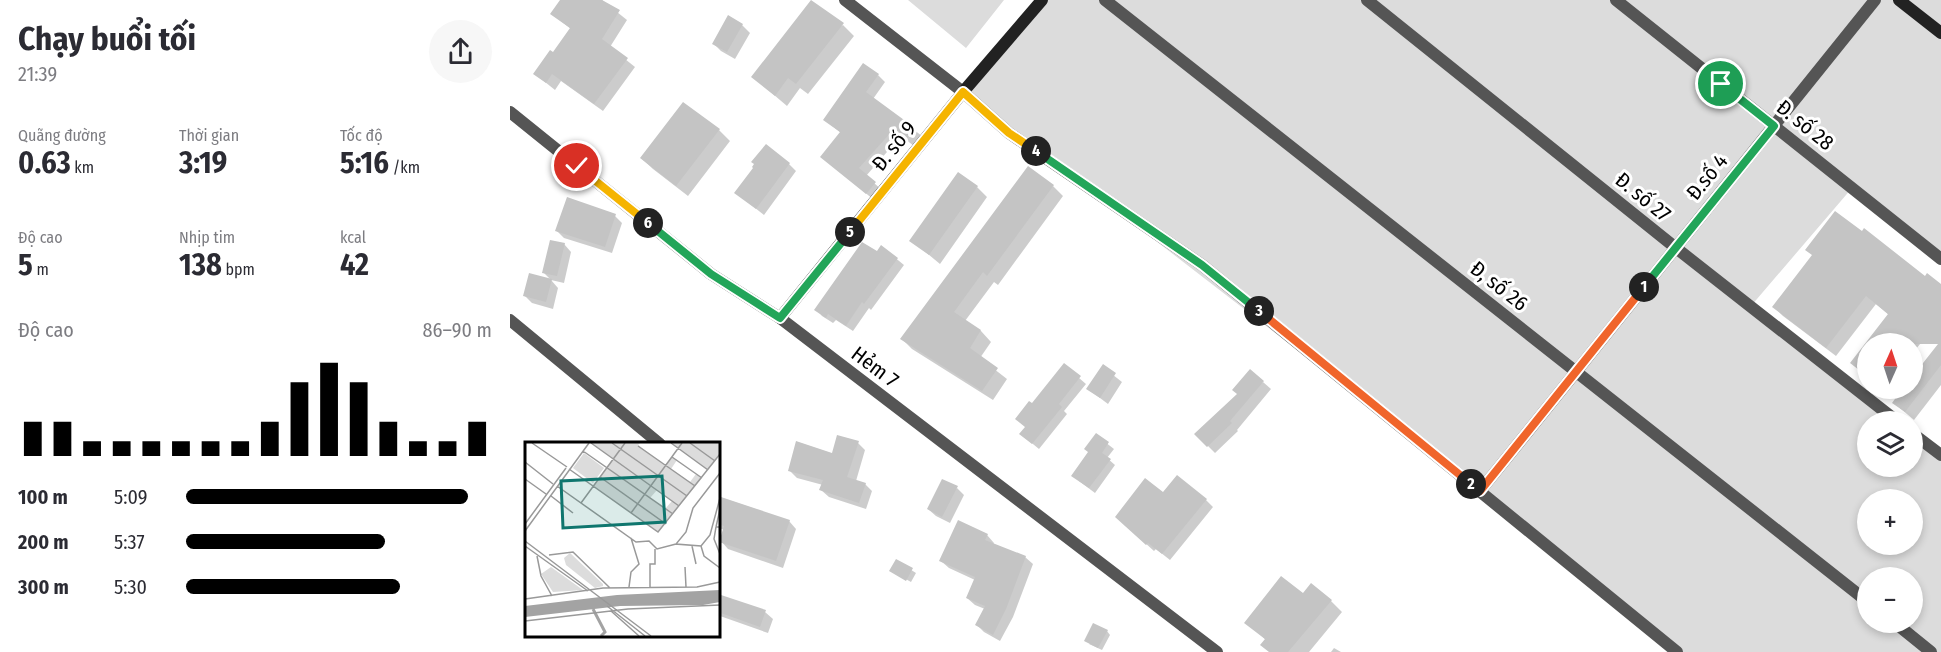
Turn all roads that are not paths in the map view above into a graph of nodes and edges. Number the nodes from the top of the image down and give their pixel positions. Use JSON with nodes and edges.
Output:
{"nodes":[{"id":1,"x":845,"y":0,"type":"edge"},
{"id":2,"x":1042,"y":0,"type":"edge"},
{"id":3,"x":1106,"y":0,"type":"edge"},
{"id":4,"x":1367,"y":0,"type":"edge"},
{"id":5,"x":1616,"y":0,"type":"edge"},
{"id":6,"x":1875,"y":0,"type":"edge"},
{"id":7,"x":1899,"y":0,"type":"edge"},
{"id":8,"x":1941,"y":33,"type":"edge"},
{"id":9,"x":963,"y":92,"type":"junction"},
{"id":10,"x":510,"y":112,"type":"edge"},
{"id":11,"x":1774,"y":126,"type":"junction"},
{"id":12,"x":1676,"y":248,"type":"junction"},
{"id":13,"x":1941,"y":259,"type":"edge"},
{"id":14,"x":1202,"y":265,"type":"junction"},
{"id":15,"x":780,"y":318,"type":"junction"},
{"id":16,"x":510,"y":320,"type":"edge"},
{"id":17,"x":1576,"y":372,"type":"junction"},
{"id":18,"x":1884,"y":411,"type":"edge"},
{"id":19,"x":1923,"y":441,"type":"edge"},
{"id":20,"x":658,"y":442,"type":"edge"},
{"id":21,"x":1941,"y":455,"type":"edge"},
{"id":22,"x":1480,"y":491,"type":"junction"},
{"id":23,"x":1857,"y":593,"type":"edge"},
{"id":24,"x":1908,"y":633,"type":"edge"},
{"id":25,"x":1217,"y":652,"type":"edge"},
{"id":26,"x":1677,"y":652,"type":"edge"},
{"id":27,"x":1931,"y":652,"type":"edge"}],
"edges":[{"from":1,"to":9,"type":"street"},
{"from":2,"to":9,"type":"street","name":"Đ. số 9"},
{"from":3,"to":17,"type":"street","name":"Đ, số 26"},
{"from":4,"to":12,"type":"street","name":"Đ. số 27"},
{"from":5,"to":11,"type":"street","name":"Đ. số 28"},
{"from":6,"to":11,"type":"street","name":"Đ.số 4"},
{"from":7,"to":8,"type":"street"},
{"from":9,"to":14,"type":"street"},
{"from":9,"to":15,"type":"street","name":"Đ. số 9"},
{"from":10,"to":15,"type":"street","name":"Hẻm 7"},
{"from":11,"to":12,"type":"street","name":"Đ.số 4"},
{"from":11,"to":13,"type":"street","name":"Đ. số 28"},
{"from":12,"to":17,"type":"street","name":"Đ.số 4"},
{"from":12,"to":18,"type":"street","name":"Đ. số 27"},
{"from":14,"to":22,"type":"street"},
{"from":14,"to":26,"type":"street"},
{"from":15,"to":25,"type":"street","name":"Hẻm 7"},
{"from":16,"to":20,"type":"street"},
{"from":17,"to":22,"type":"street","name":"Đ.số 4"},
{"from":17,"to":23,"type":"street","name":"Đ, số 26"},
{"from":19,"to":21,"type":"street"},
{"from":22,"to":26,"type":"street"},
{"from":24,"to":27,"type":"street"}]}
